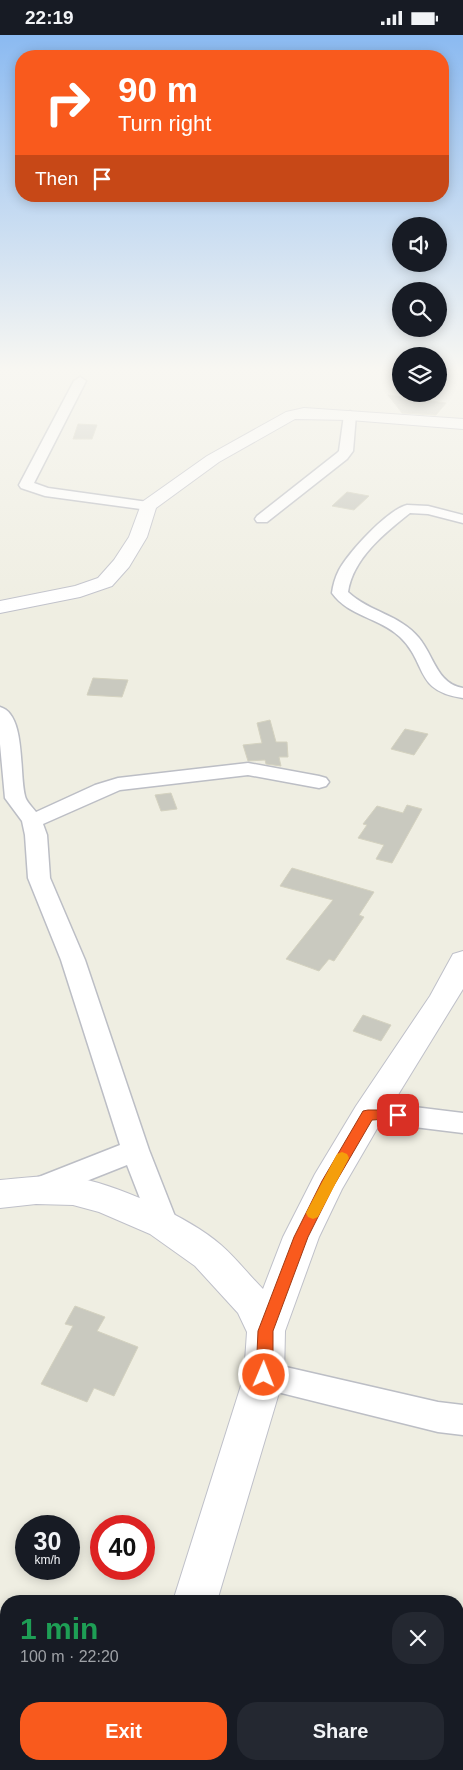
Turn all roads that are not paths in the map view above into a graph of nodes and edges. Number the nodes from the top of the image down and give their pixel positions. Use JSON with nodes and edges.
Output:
{"nodes":[{"id":1,"x":45,"y":449,"type":"edge"},
{"id":2,"x":230,"y":449,"type":"edge"},
{"id":3,"x":346,"y":449,"type":"edge"},
{"id":4,"x":148,"y":506,"type":"junction"},
{"id":5,"x":262,"y":519,"type":"dead end"},
{"id":6,"x":463,"y":519,"type":"edge"},
{"id":7,"x":0,"y":607,"type":"edge"},
{"id":8,"x":463,"y":693,"type":"edge"},
{"id":9,"x":0,"y":713,"type":"edge"},
{"id":10,"x":319,"y":782,"type":"dead end"},
{"id":11,"x":32,"y":821,"type":"junction"},
{"id":12,"x":463,"y":961,"type":"edge"},
{"id":13,"x":383,"y":1115,"type":"junction"},
{"id":14,"x":463,"y":1123,"type":"edge"},
{"id":15,"x":135,"y":1150,"type":"junction"},
{"id":16,"x":36,"y":1190,"type":"junction"},
{"id":17,"x":0,"y":1195,"type":"edge"},
{"id":18,"x":163,"y":1224,"type":"junction"},
{"id":19,"x":266,"y":1331,"type":"junction"},
{"id":20,"x":264,"y":1375,"type":"junction"},
{"id":21,"x":463,"y":1420,"type":"edge"},
{"id":22,"x":197,"y":1595,"type":"edge"}],
"edges":[{"from":1,"to":4,"type":"street"},
{"from":2,"to":4,"type":"street"},
{"from":3,"to":5,"type":"street"},
{"from":4,"to":7,"type":"street"},
{"from":6,"to":8,"type":"street"},
{"from":9,"to":11,"type":"street"},
{"from":10,"to":11,"type":"street"},
{"from":11,"to":15,"type":"street"},
{"from":12,"to":13,"type":"street"},
{"from":13,"to":14,"type":"street"},
{"from":13,"to":19,"type":"street"},
{"from":15,"to":16,"type":"street"},
{"from":15,"to":18,"type":"street"},
{"from":16,"to":17,"type":"street"},
{"from":16,"to":18,"type":"street"},
{"from":18,"to":19,"type":"street"},
{"from":19,"to":20,"type":"street"},
{"from":20,"to":21,"type":"street"},
{"from":20,"to":22,"type":"street"}]}
